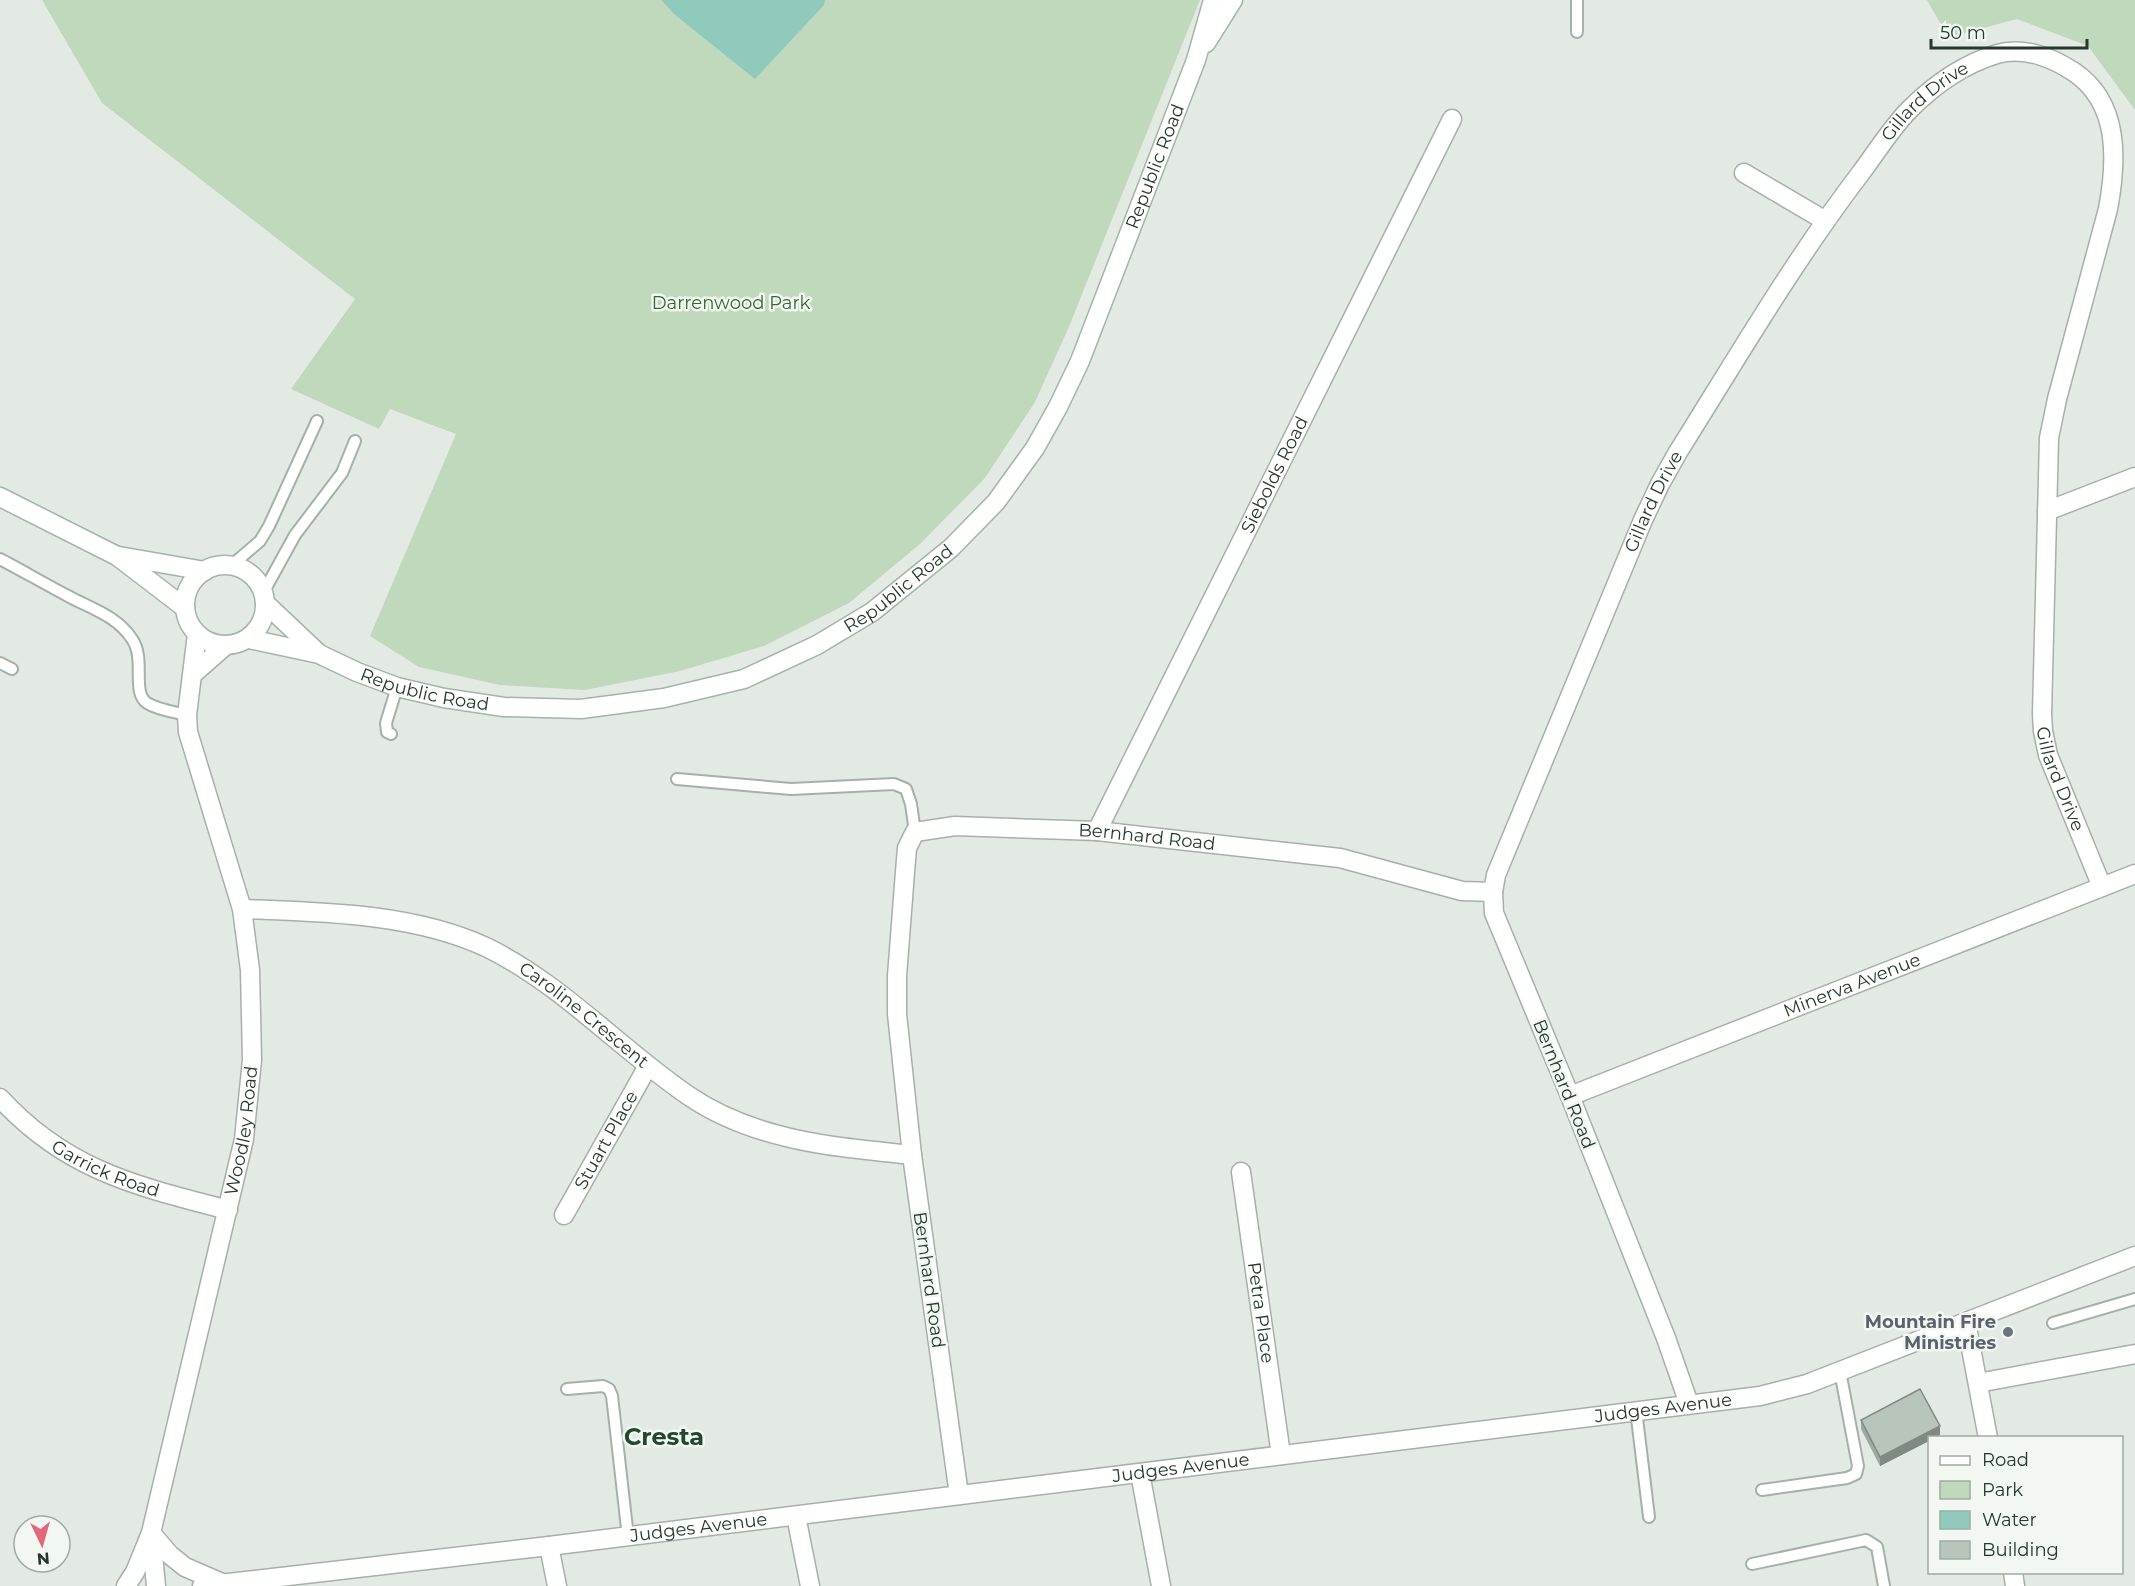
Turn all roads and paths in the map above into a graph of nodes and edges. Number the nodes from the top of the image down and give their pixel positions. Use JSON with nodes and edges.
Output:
{"nodes":[{"id":1,"x":1213,"y":0,"type":"edge"},
{"id":2,"x":1233,"y":0,"type":"edge"},
{"id":3,"x":1577,"y":0,"type":"edge"},
{"id":4,"x":1577,"y":32,"type":"dead end"},
{"id":5,"x":1196,"y":60,"type":"junction"},
{"id":6,"x":1452,"y":119,"type":"dead end"},
{"id":7,"x":1744,"y":173,"type":"dead end"},
{"id":8,"x":1824,"y":220,"type":"junction"},
{"id":9,"x":317,"y":421,"type":"dead end"},
{"id":10,"x":355,"y":441,"type":"dead end"},
{"id":11,"x":2135,"y":477,"type":"edge"},
{"id":12,"x":0,"y":497,"type":"edge"},
{"id":13,"x":2047,"y":511,"type":"junction"},
{"id":14,"x":117,"y":556,"type":"junction"},
{"id":15,"x":0,"y":559,"type":"edge"},
{"id":16,"x":232,"y":565,"type":"junction"},
{"id":17,"x":206,"y":571,"type":"junction"},
{"id":18,"x":264,"y":598,"type":"junction"},
{"id":19,"x":185,"y":608,"type":"junction"},
{"id":20,"x":197,"y":634,"type":"junction"},
{"id":21,"x":249,"y":639,"type":"junction"},
{"id":22,"x":226,"y":645,"type":"junction"},
{"id":23,"x":319,"y":654,"type":"junction"},
{"id":24,"x":0,"y":663,"type":"edge"},
{"id":25,"x":12,"y":669,"type":"dead end"},
{"id":26,"x":193,"y":674,"type":"junction"},
{"id":27,"x":397,"y":687,"type":"junction"},
{"id":28,"x":187,"y":715,"type":"junction"},
{"id":29,"x":391,"y":734,"type":"dead end"},
{"id":30,"x":677,"y":779,"type":"dead end"},
{"id":31,"x":1097,"y":831,"type":"junction"},
{"id":32,"x":915,"y":832,"type":"junction"},
{"id":33,"x":2135,"y":874,"type":"edge"},
{"id":34,"x":2102,"y":887,"type":"junction"},
{"id":35,"x":1493,"y":892,"type":"junction"},
{"id":36,"x":242,"y":909,"type":"junction"},
{"id":37,"x":648,"y":1066,"type":"junction"},
{"id":38,"x":1570,"y":1096,"type":"junction"},
{"id":39,"x":0,"y":1098,"type":"edge"},
{"id":40,"x":912,"y":1155,"type":"junction"},
{"id":41,"x":1241,"y":1172,"type":"dead end"},
{"id":42,"x":228,"y":1210,"type":"junction"},
{"id":43,"x":564,"y":1215,"type":"dead end"},
{"id":44,"x":2135,"y":1256,"type":"edge"},
{"id":45,"x":2135,"y":1299,"type":"edge"},
{"id":46,"x":1966,"y":1322,"type":"junction"},
{"id":47,"x":2053,"y":1323,"type":"dead end"},
{"id":48,"x":2135,"y":1354,"type":"edge"},
{"id":49,"x":1840,"y":1371,"type":"junction"},
{"id":50,"x":1978,"y":1383,"type":"junction"},
{"id":51,"x":567,"y":1389,"type":"dead end"},
{"id":52,"x":1689,"y":1404,"type":"junction"},
{"id":53,"x":1636,"y":1410,"type":"junction"},
{"id":54,"x":1988,"y":1436,"type":"edge"},
{"id":55,"x":1281,"y":1455,"type":"junction"},
{"id":56,"x":1140,"y":1473,"type":"junction"},
{"id":57,"x":1762,"y":1490,"type":"dead end"},
{"id":58,"x":959,"y":1495,"type":"junction"},
{"id":59,"x":796,"y":1516,"type":"junction"},
{"id":60,"x":1649,"y":1517,"type":"dead end"},
{"id":61,"x":151,"y":1533,"type":"junction"},
{"id":62,"x":628,"y":1537,"type":"junction"},
{"id":63,"x":549,"y":1546,"type":"junction"},
{"id":64,"x":1752,"y":1564,"type":"dead end"},
{"id":65,"x":223,"y":1583,"type":"junction"},
{"id":66,"x":126,"y":1586,"type":"edge"},
{"id":67,"x":156,"y":1586,"type":"edge"},
{"id":68,"x":202,"y":1586,"type":"edge"},
{"id":69,"x":557,"y":1586,"type":"edge"},
{"id":70,"x":810,"y":1586,"type":"edge"},
{"id":71,"x":1161,"y":1586,"type":"edge"},
{"id":72,"x":1884,"y":1586,"type":"edge"}],
"edges":[{"from":1,"to":5,"type":"street","name":"Republic Road"},
{"from":2,"to":5,"type":"street","name":"Republic Road"},
{"from":3,"to":4,"type":"lane"},
{"from":5,"to":27,"type":"street","name":"Republic Road"},
{"from":6,"to":31,"type":"street","name":"Siebolds Road"},
{"from":7,"to":8,"type":"street"},
{"from":8,"to":13,"type":"street","name":"Gillard Drive"},
{"from":8,"to":35,"type":"street","name":"Gillard Drive"},
{"from":9,"to":16,"type":"lane"},
{"from":10,"to":18,"type":"lane"},
{"from":11,"to":13,"type":"street"},
{"from":12,"to":14,"type":"street"},
{"from":13,"to":34,"type":"street","name":"Gillard Drive"},
{"from":14,"to":17,"type":"street"},
{"from":14,"to":19,"type":"street"},
{"from":15,"to":28,"type":"lane"},
{"from":16,"to":17,"type":"street"},
{"from":16,"to":18,"type":"street"},
{"from":17,"to":19,"type":"street"},
{"from":18,"to":21,"type":"street"},
{"from":18,"to":23,"type":"street","name":"Republic Road"},
{"from":19,"to":20,"type":"street"},
{"from":20,"to":22,"type":"street"},
{"from":20,"to":26,"type":"street","name":"Woodley Road"},
{"from":21,"to":22,"type":"street"},
{"from":21,"to":23,"type":"street","name":"Republic Road"},
{"from":22,"to":26,"type":"street"},
{"from":23,"to":27,"type":"street","name":"Republic Road"},
{"from":24,"to":25,"type":"lane"},
{"from":26,"to":28,"type":"street","name":"Woodley Road"},
{"from":27,"to":29,"type":"lane"},
{"from":28,"to":36,"type":"street","name":"Woodley Road"},
{"from":30,"to":32,"type":"lane"},
{"from":31,"to":32,"type":"street","name":"Bernhard Road"},
{"from":31,"to":35,"type":"street","name":"Bernhard Road"},
{"from":32,"to":40,"type":"street","name":"Bernhard Road"},
{"from":33,"to":34,"type":"street","name":"Minerva Avenue"},
{"from":34,"to":38,"type":"street","name":"Minerva Avenue"},
{"from":35,"to":38,"type":"street","name":"Bernhard Road"},
{"from":36,"to":37,"type":"street","name":"Caroline Crescent"},
{"from":36,"to":42,"type":"street","name":"Woodley Road"},
{"from":37,"to":40,"type":"street","name":"Caroline Crescent"},
{"from":37,"to":43,"type":"street","name":"Stuart Place"},
{"from":38,"to":52,"type":"street","name":"Bernhard Road"},
{"from":39,"to":42,"type":"street","name":"Garrick Road"},
{"from":40,"to":58,"type":"street","name":"Bernhard Road"},
{"from":41,"to":55,"type":"street","name":"Petra Place"},
{"from":42,"to":61,"type":"street","name":"Woodley Road"},
{"from":44,"to":46,"type":"street","name":"Judges Avenue"},
{"from":45,"to":47,"type":"lane"},
{"from":46,"to":49,"type":"street","name":"Judges Avenue"},
{"from":46,"to":50,"type":"street"},
{"from":48,"to":50,"type":"street"},
{"from":49,"to":52,"type":"street","name":"Judges Avenue"},
{"from":49,"to":57,"type":"lane"},
{"from":50,"to":54,"type":"street"},
{"from":51,"to":62,"type":"lane"},
{"from":52,"to":53,"type":"street","name":"Judges Avenue"},
{"from":53,"to":55,"type":"street","name":"Judges Avenue"},
{"from":53,"to":60,"type":"lane"},
{"from":55,"to":56,"type":"street","name":"Judges Avenue"},
{"from":56,"to":58,"type":"street","name":"Judges Avenue"},
{"from":56,"to":71,"type":"street"},
{"from":58,"to":59,"type":"street","name":"Judges Avenue"},
{"from":59,"to":62,"type":"street","name":"Judges Avenue"},
{"from":59,"to":70,"type":"street"},
{"from":61,"to":65,"type":"street"},
{"from":61,"to":66,"type":"street"},
{"from":61,"to":67,"type":"street","name":"Woodley Road"},
{"from":62,"to":63,"type":"street","name":"Judges Avenue"},
{"from":63,"to":65,"type":"street","name":"Judges Avenue"},
{"from":63,"to":69,"type":"street"},
{"from":64,"to":72,"type":"lane"},
{"from":65,"to":68,"type":"street","name":"Judges Avenue"}]}
